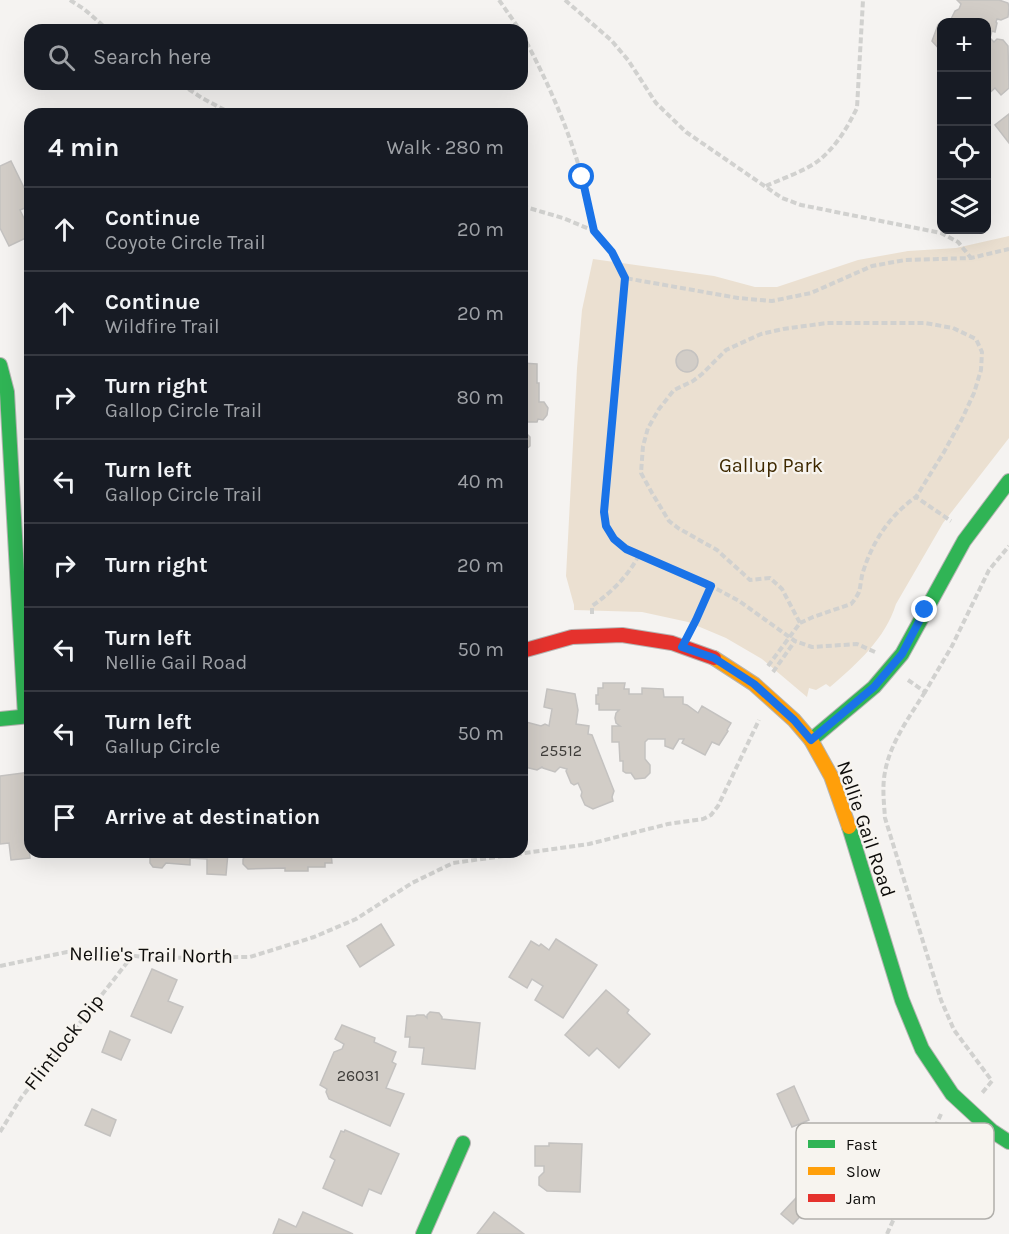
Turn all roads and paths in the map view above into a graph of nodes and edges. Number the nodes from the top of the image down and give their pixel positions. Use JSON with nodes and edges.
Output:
{"nodes":[{"id":1,"x":70,"y":0,"type":"edge"},
{"id":2,"x":499,"y":0,"type":"edge"},
{"id":3,"x":565,"y":0,"type":"edge"},
{"id":4,"x":863,"y":0,"type":"edge"},
{"id":5,"x":101,"y":24,"type":"edge"},
{"id":6,"x":516,"y":24,"type":"edge"},
{"id":7,"x":528,"y":45,"type":"edge"},
{"id":8,"x":190,"y":90,"type":"edge"},
{"id":9,"x":221,"y":108,"type":"edge"},
{"id":10,"x":765,"y":186,"type":"junction"},
{"id":11,"x":528,"y":208,"type":"edge"},
{"id":12,"x":594,"y":231,"type":"junction"},
{"id":13,"x":1009,"y":249,"type":"edge"},
{"id":14,"x":971,"y":258,"type":"junction"},
{"id":15,"x":625,"y":278,"type":"junction"},
{"id":16,"x":0,"y":365,"type":"edge"},
{"id":17,"x":1009,"y":481,"type":"edge"},
{"id":18,"x":916,"y":497,"type":"junction"},
{"id":19,"x":969,"y":534,"type":"junction"},
{"id":20,"x":1009,"y":546,"type":"edge"},
{"id":21,"x":639,"y":555,"type":"junction"},
{"id":22,"x":711,"y":586,"type":"junction"},
{"id":23,"x":800,"y":623,"type":"junction"},
{"id":24,"x":589,"y":636,"type":"junction"},
{"id":25,"x":790,"y":637,"type":"junction"},
{"id":26,"x":795,"y":641,"type":"junction"},
{"id":27,"x":682,"y":647,"type":"junction"},
{"id":28,"x":528,"y":649,"type":"edge"},
{"id":29,"x":876,"y":652,"type":"dead end"},
{"id":30,"x":24,"y":654,"type":"edge"},
{"id":31,"x":773,"y":672,"type":"dead end"},
{"id":32,"x":908,"y":680,"type":"dead end"},
{"id":33,"x":754,"y":684,"type":"junction"},
{"id":34,"x":925,"y":692,"type":"junction"},
{"id":35,"x":24,"y":716,"type":"edge"},
{"id":36,"x":0,"y":719,"type":"edge"},
{"id":37,"x":759,"y":722,"type":"dead end"},
{"id":38,"x":811,"y":740,"type":"junction"},
{"id":39,"x":528,"y":853,"type":"edge"},
{"id":40,"x":494,"y":858,"type":"edge"},
{"id":41,"x":133,"y":956,"type":"junction"},
{"id":42,"x":0,"y":966,"type":"edge"},
{"id":43,"x":983,"y":1092,"type":"dead end"},
{"id":44,"x":940,"y":1115,"type":"dead end"},
{"id":45,"x":936,"y":1123,"type":"edge"},
{"id":46,"x":983,"y":1123,"type":"edge"},
{"id":47,"x":0,"y":1132,"type":"edge"},
{"id":48,"x":994,"y":1132,"type":"edge"},
{"id":49,"x":1009,"y":1142,"type":"edge"},
{"id":50,"x":463,"y":1143,"type":"dead end"},
{"id":51,"x":894,"y":1219,"type":"edge"},
{"id":52,"x":423,"y":1234,"type":"edge"},
{"id":53,"x":887,"y":1234,"type":"edge"}],
"edges":[{"from":1,"to":5,"type":"path"},
{"from":2,"to":6,"type":"path"},
{"from":3,"to":10,"type":"path"},
{"from":4,"to":10,"type":"path"},
{"from":7,"to":12,"type":"path"},
{"from":8,"to":9,"type":"path"},
{"from":10,"to":14,"type":"path"},
{"from":11,"to":12,"type":"path"},
{"from":12,"to":15,"type":"path"},
{"from":13,"to":14,"type":"path"},
{"from":14,"to":15,"type":"path"},
{"from":15,"to":21,"type":"path"},
{"from":16,"to":30,"type":"street"},
{"from":17,"to":19,"type":"street"},
{"from":18,"to":19,"type":"path"},
{"from":18,"to":23,"type":"path"},
{"from":18,"to":23,"type":"path"},
{"from":19,"to":38,"type":"street"},
{"from":20,"to":34,"type":"path"},
{"from":21,"to":22,"type":"path"},
{"from":21,"to":24,"type":"path"},
{"from":22,"to":25,"type":"path"},
{"from":22,"to":27,"type":"path"},
{"from":23,"to":25,"type":"path"},
{"from":24,"to":27,"type":"street","name":"Nellie Gail Road"},
{"from":24,"to":28,"type":"street","name":"Nellie Gail Road"},
{"from":25,"to":26,"type":"path"},
{"from":25,"to":33,"type":"path"},
{"from":26,"to":29,"type":"path"},
{"from":26,"to":31,"type":"path"},
{"from":27,"to":33,"type":"street","name":"Nellie Gail Road"},
{"from":32,"to":34,"type":"path"},
{"from":33,"to":38,"type":"street","name":"Nellie Gail Road"},
{"from":34,"to":43,"type":"path"},
{"from":35,"to":36,"type":"street"},
{"from":37,"to":39,"type":"path","name":"Nellie's Trail North"},
{"from":38,"to":46,"type":"street","name":"Nellie Gail Road"},
{"from":40,"to":41,"type":"path","name":"Nellie's Trail North"},
{"from":41,"to":42,"type":"path","name":"Nellie's Trail North"},
{"from":41,"to":47,"type":"path","name":"Flintlock Dip"},
{"from":44,"to":45,"type":"path"},
{"from":48,"to":49,"type":"street","name":"Nellie Gail Road"},
{"from":50,"to":52,"type":"street"},
{"from":51,"to":53,"type":"path"}]}
